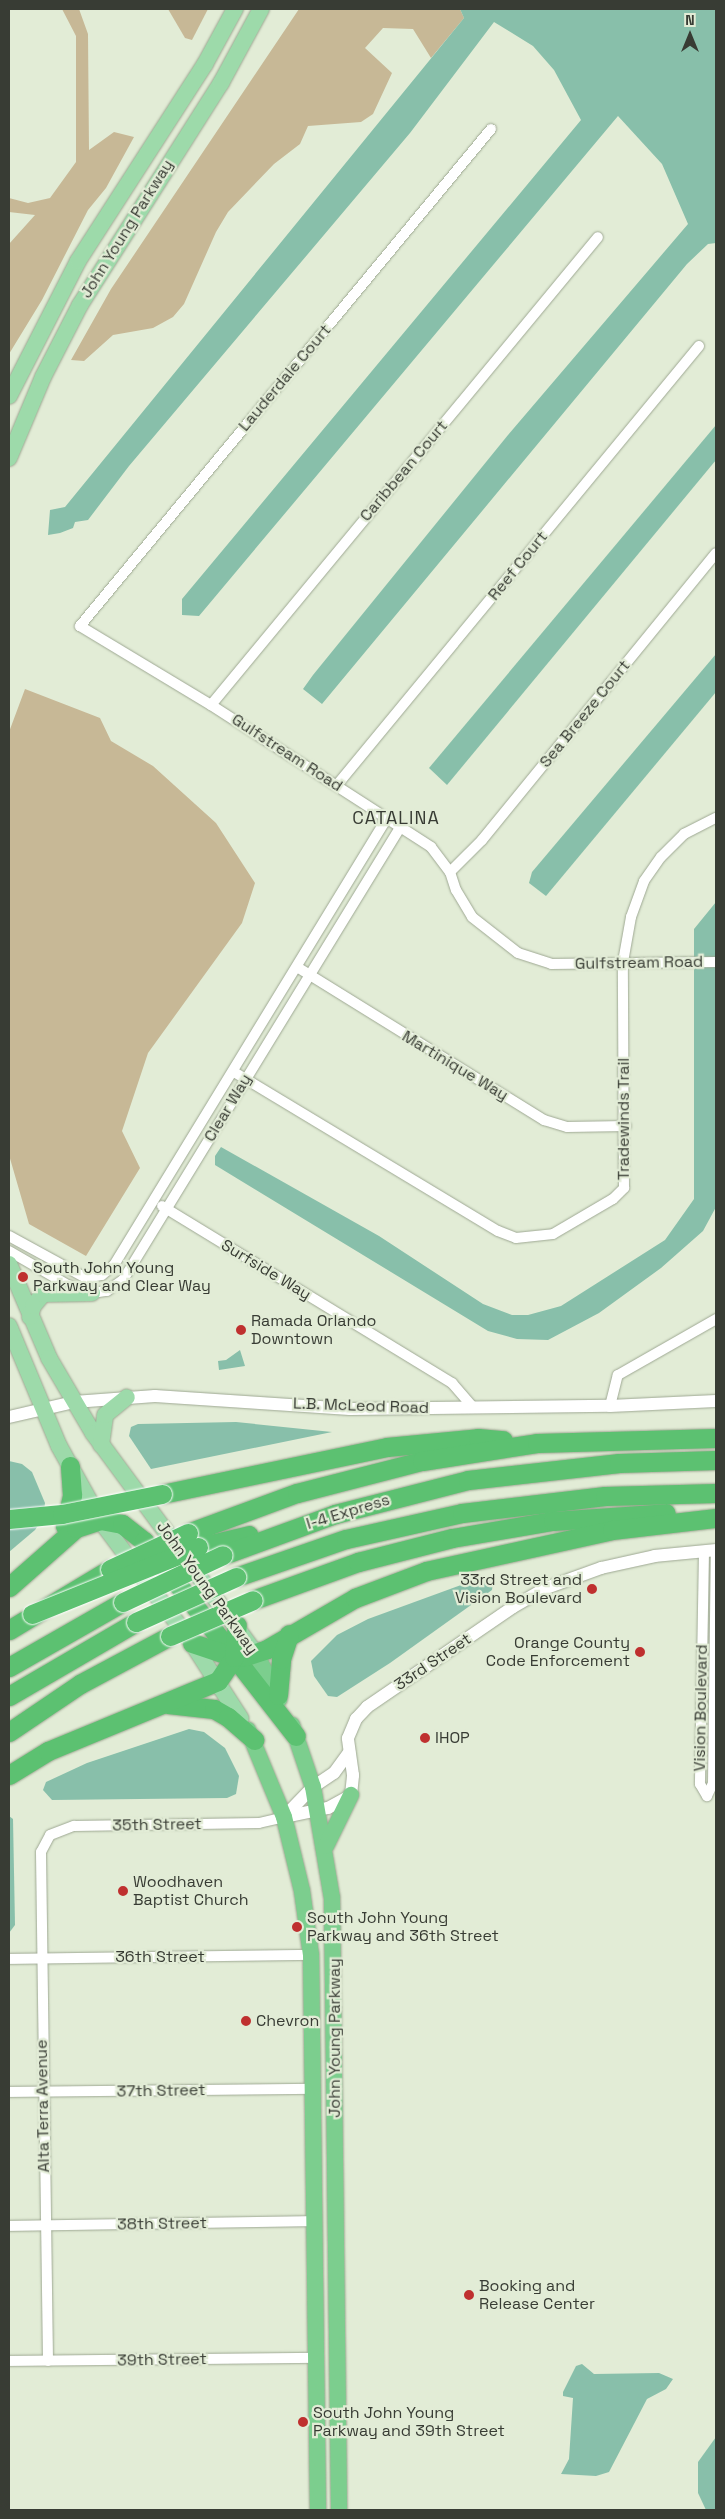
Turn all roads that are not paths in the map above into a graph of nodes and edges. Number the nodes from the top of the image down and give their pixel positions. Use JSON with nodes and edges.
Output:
{"nodes":[{"id":1,"x":235,"y":9,"type":"edge"},
{"id":2,"x":261,"y":9,"type":"edge"},
{"id":3,"x":491,"y":129,"type":"dead end"},
{"id":4,"x":598,"y":237,"type":"dead end"},
{"id":5,"x":699,"y":346,"type":"dead end"},
{"id":6,"x":9,"y":396,"type":"edge"},
{"id":7,"x":9,"y":458,"type":"edge"},
{"id":8,"x":716,"y":553,"type":"edge"},
{"id":9,"x":80,"y":626,"type":"joint"},
{"id":10,"x":211,"y":705,"type":"junction"},
{"id":11,"x":337,"y":785,"type":"junction"},
{"id":12,"x":387,"y":818,"type":"junction"},
{"id":13,"x":716,"y":818,"type":"edge"},
{"id":14,"x":401,"y":826,"type":"junction"},
{"id":15,"x":450,"y":872,"type":"junction"},
{"id":16,"x":623,"y":962,"type":"junction"},
{"id":17,"x":716,"y":962,"type":"edge"},
{"id":18,"x":297,"y":967,"type":"junction"},
{"id":19,"x":309,"y":977,"type":"junction"},
{"id":20,"x":234,"y":1072,"type":"junction"},
{"id":21,"x":246,"y":1080,"type":"junction"},
{"id":22,"x":626,"y":1126,"type":"junction"},
{"id":23,"x":154,"y":1202,"type":"junction"},
{"id":24,"x":167,"y":1209,"type":"junction"},
{"id":25,"x":9,"y":1236,"type":"edge"},
{"id":26,"x":9,"y":1251,"type":"edge"},
{"id":27,"x":9,"y":1264,"type":"edge"},
{"id":28,"x":92,"y":1293,"type":"junction"},
{"id":29,"x":30,"y":1317,"type":"junction"},
{"id":30,"x":716,"y":1319,"type":"edge"},
{"id":31,"x":9,"y":1326,"type":"edge"},
{"id":32,"x":128,"y":1397,"type":"junction"},
{"id":33,"x":716,"y":1401,"type":"edge"},
{"id":34,"x":74,"y":1402,"type":"junction"},
{"id":35,"x":610,"y":1406,"type":"junction"},
{"id":36,"x":42,"y":1408,"type":"junction"},
{"id":37,"x":474,"y":1408,"type":"junction"},
{"id":38,"x":9,"y":1417,"type":"edge"},
{"id":39,"x":716,"y":1438,"type":"edge"},
{"id":40,"x":537,"y":1443,"type":"junction"},
{"id":41,"x":101,"y":1445,"type":"junction"},
{"id":42,"x":716,"y":1460,"type":"edge"},
{"id":43,"x":70,"y":1466,"type":"junction"},
{"id":44,"x":716,"y":1493,"type":"edge"},
{"id":45,"x":716,"y":1512,"type":"edge"},
{"id":46,"x":335,"y":1514,"type":"junction"},
{"id":47,"x":9,"y":1518,"type":"edge"},
{"id":48,"x":716,"y":1518,"type":"edge"},
{"id":49,"x":100,"y":1520,"type":"junction"},
{"id":50,"x":193,"y":1540,"type":"junction"},
{"id":51,"x":53,"y":1547,"type":"junction"},
{"id":52,"x":712,"y":1550,"type":"edge"},
{"id":53,"x":9,"y":1586,"type":"edge"},
{"id":54,"x":32,"y":1614,"type":"junction"},
{"id":55,"x":237,"y":1625,"type":"junction"},
{"id":56,"x":9,"y":1630,"type":"edge"},
{"id":57,"x":289,"y":1634,"type":"junction"},
{"id":58,"x":192,"y":1642,"type":"junction"},
{"id":59,"x":256,"y":1654,"type":"junction"},
{"id":60,"x":234,"y":1658,"type":"junction"},
{"id":61,"x":9,"y":1667,"type":"edge"},
{"id":62,"x":218,"y":1681,"type":"junction"},
{"id":63,"x":278,"y":1695,"type":"junction"},
{"id":64,"x":9,"y":1696,"type":"edge"},
{"id":65,"x":160,"y":1704,"type":"junction"},
{"id":66,"x":241,"y":1719,"type":"joint"},
{"id":67,"x":9,"y":1732,"type":"edge"},
{"id":68,"x":296,"y":1736,"type":"junction"},
{"id":69,"x":254,"y":1740,"type":"junction"},
{"id":70,"x":349,"y":1752,"type":"junction"},
{"id":71,"x":9,"y":1775,"type":"edge"},
{"id":72,"x":313,"y":1787,"type":"junction"},
{"id":73,"x":351,"y":1795,"type":"junction"},
{"id":74,"x":318,"y":1810,"type":"junction"},
{"id":75,"x":284,"y":1816,"type":"junction"},
{"id":76,"x":326,"y":1846,"type":"junction"},
{"id":77,"x":41,"y":1852,"type":"joint"},
{"id":78,"x":311,"y":1955,"type":"junction"},
{"id":79,"x":40,"y":1958,"type":"junction"},
{"id":80,"x":9,"y":1959,"type":"edge"},
{"id":81,"x":313,"y":2089,"type":"junction"},
{"id":82,"x":9,"y":2092,"type":"edge"},
{"id":83,"x":42,"y":2092,"type":"junction"},
{"id":84,"x":336,"y":2128,"type":"junction"},
{"id":85,"x":315,"y":2221,"type":"junction"},
{"id":86,"x":9,"y":2226,"type":"edge"},
{"id":87,"x":45,"y":2226,"type":"junction"},
{"id":88,"x":316,"y":2358,"type":"junction"},
{"id":89,"x":9,"y":2361,"type":"edge"},
{"id":90,"x":48,"y":2361,"type":"junction"},
{"id":91,"x":338,"y":2416,"type":"junction"},
{"id":92,"x":318,"y":2510,"type":"edge"},
{"id":93,"x":338,"y":2510,"type":"edge"}],
"edges":[{"from":1,"to":6,"type":"main road","name":"John Young Parkway"},
{"from":2,"to":7,"type":"main road","name":"John Young Parkway"},
{"from":3,"to":9,"type":"street","name":"Lauderdale Court"},
{"from":4,"to":10,"type":"street","name":"Caribbean Court"},
{"from":5,"to":11,"type":"street","name":"Reef Court"},
{"from":8,"to":15,"type":"street","name":"Sea Breeze Court"},
{"from":9,"to":10,"type":"street","name":"Gulfstream Road"},
{"from":10,"to":11,"type":"street","name":"Gulfstream Road"},
{"from":11,"to":12,"type":"street","name":"Gulfstream Road"},
{"from":12,"to":14,"type":"street","name":"Gulfstream Road"},
{"from":12,"to":18,"type":"street","name":"Clear Way"},
{"from":13,"to":16,"type":"street","name":"Tradewinds Trail"},
{"from":14,"to":15,"type":"street","name":"Gulfstream Road"},
{"from":14,"to":19,"type":"street","name":"Clear Way"},
{"from":15,"to":16,"type":"street","name":"Gulfstream Road"},
{"from":16,"to":17,"type":"street","name":"Gulfstream Road"},
{"from":16,"to":22,"type":"street","name":"Tradewinds Trail"},
{"from":18,"to":19,"type":"street","name":"Martinique Way"},
{"from":18,"to":20,"type":"street","name":"Clear Way"},
{"from":19,"to":21,"type":"street","name":"Clear Way"},
{"from":19,"to":22,"type":"street","name":"Martinique Way"},
{"from":20,"to":21,"type":"street","name":"Tradewinds Trail"},
{"from":20,"to":23,"type":"street","name":"Clear Way"},
{"from":21,"to":22,"type":"street","name":"Tradewinds Trail"},
{"from":21,"to":24,"type":"street","name":"Clear Way"},
{"from":23,"to":24,"type":"street","name":"Surfside Way"},
{"from":23,"to":25,"type":"street","name":"Clear Way"},
{"from":24,"to":28,"type":"street","name":"Clear Way"},
{"from":24,"to":37,"type":"street","name":"Surfside Way"},
{"from":26,"to":28,"type":"street"},
{"from":27,"to":29,"type":"main road","name":"John Young Parkway"},
{"from":28,"to":29,"type":"main road"},
{"from":29,"to":34,"type":"main road","name":"John Young Parkway"},
{"from":30,"to":35,"type":"street"},
{"from":31,"to":36,"type":"main road","name":"John Young Parkway"},
{"from":32,"to":34,"type":"street","name":"L.B. McLeod Road"},
{"from":32,"to":37,"type":"street","name":"L.B. McLeod Road"},
{"from":32,"to":41,"type":"main road"},
{"from":33,"to":35,"type":"street","name":"L.B. McLeod Road"},
{"from":34,"to":36,"type":"street","name":"L.B. McLeod Road"},
{"from":34,"to":41,"type":"main road","name":"John Young Parkway"},
{"from":35,"to":37,"type":"street","name":"L.B. McLeod Road"},
{"from":36,"to":38,"type":"street","name":"L.B. McLeod Road"},
{"from":36,"to":43,"type":"main road","name":"John Young Parkway"},
{"from":39,"to":40,"type":"highway"},
{"from":40,"to":47,"type":"highway","bridge":true},
{"from":40,"to":50,"type":"highway"},
{"from":41,"to":55,"type":"main road","name":"John Young Parkway"},
{"from":42,"to":46,"type":"highway","name":"I-4 Express"},
{"from":43,"to":49,"type":"main road","name":"John Young Parkway"},
{"from":43,"to":51,"type":"highway"},
{"from":44,"to":64,"type":"highway","name":"I-4 Express","bridge":true},
{"from":45,"to":67,"type":"highway","bridge":true},
{"from":46,"to":50,"type":"highway"},
{"from":46,"to":61,"type":"highway","name":"I-4 Express","bridge":true},
{"from":48,"to":57,"type":"highway"},
{"from":49,"to":51,"type":"highway"},
{"from":49,"to":58,"type":"main road","name":"John Young Parkway"},
{"from":49,"to":60,"type":"highway"},
{"from":50,"to":54,"type":"highway","bridge":true},
{"from":50,"to":54,"type":"highway","bridge":true},
{"from":51,"to":53,"type":"highway"},
{"from":52,"to":52,"type":"street","name":"Vision Boulevard"},
{"from":52,"to":70,"type":"street","name":"33rd Street"},
{"from":54,"to":56,"type":"highway"},
{"from":55,"to":59,"type":"main road","name":"John Young Parkway"},
{"from":55,"to":60,"type":"highway"},
{"from":57,"to":59,"type":"highway"},
{"from":57,"to":63,"type":"highway"},
{"from":58,"to":60,"type":"highway"},
{"from":58,"to":62,"type":"main road","name":"John Young Parkway"},
{"from":59,"to":60,"type":"highway"},
{"from":59,"to":63,"type":"highway","name":"John Young Parkway"},
{"from":60,"to":62,"type":"highway"},
{"from":60,"to":68,"type":"highway"},
{"from":62,"to":65,"type":"highway"},
{"from":62,"to":66,"type":"main road","name":"John Young Parkway"},
{"from":63,"to":68,"type":"highway","name":"John Young Parkway"},
{"from":65,"to":69,"type":"highway"},
{"from":65,"to":71,"type":"highway"},
{"from":66,"to":69,"type":"highway","name":"John Young Parkway"},
{"from":68,"to":72,"type":"highway","name":"John Young Parkway"},
{"from":69,"to":75,"type":"highway","name":"John Young Parkway"},
{"from":70,"to":72,"type":"street"},
{"from":70,"to":73,"type":"street","name":"33rd Street"},
{"from":72,"to":74,"type":"highway","name":"John Young Parkway"},
{"from":72,"to":75,"type":"street"},
{"from":73,"to":74,"type":"street"},
{"from":73,"to":76,"type":"highway"},
{"from":74,"to":75,"type":"street"},
{"from":74,"to":76,"type":"highway","name":"John Young Parkway"},
{"from":75,"to":77,"type":"street","name":"35th Street"},
{"from":75,"to":78,"type":"highway","name":"John Young Parkway"},
{"from":76,"to":84,"type":"highway","name":"John Young Parkway"},
{"from":77,"to":79,"type":"street","name":"Alta Terra Avenue"},
{"from":78,"to":79,"type":"street","name":"36th Street"},
{"from":78,"to":81,"type":"highway","name":"John Young Parkway"},
{"from":79,"to":80,"type":"street","name":"36th Street"},
{"from":79,"to":83,"type":"street","name":"Alta Terra Avenue"},
{"from":81,"to":83,"type":"street","name":"37th Street"},
{"from":81,"to":84,"type":"highway"},
{"from":81,"to":85,"type":"highway","name":"John Young Parkway"},
{"from":82,"to":83,"type":"street","name":"37th Street"},
{"from":83,"to":87,"type":"street","name":"Alta Terra Avenue"},
{"from":84,"to":91,"type":"highway","name":"John Young Parkway"},
{"from":85,"to":87,"type":"street","name":"38th Street"},
{"from":85,"to":88,"type":"highway","name":"John Young Parkway"},
{"from":86,"to":87,"type":"street","name":"38th Street"},
{"from":87,"to":90,"type":"street","name":"Alta Terra Avenue"},
{"from":88,"to":90,"type":"street","name":"39th Street"},
{"from":88,"to":91,"type":"highway"},
{"from":88,"to":92,"type":"highway","name":"John Young Parkway"},
{"from":89,"to":90,"type":"street","name":"39th Street"},
{"from":91,"to":93,"type":"highway","name":"John Young Parkway"}]}
